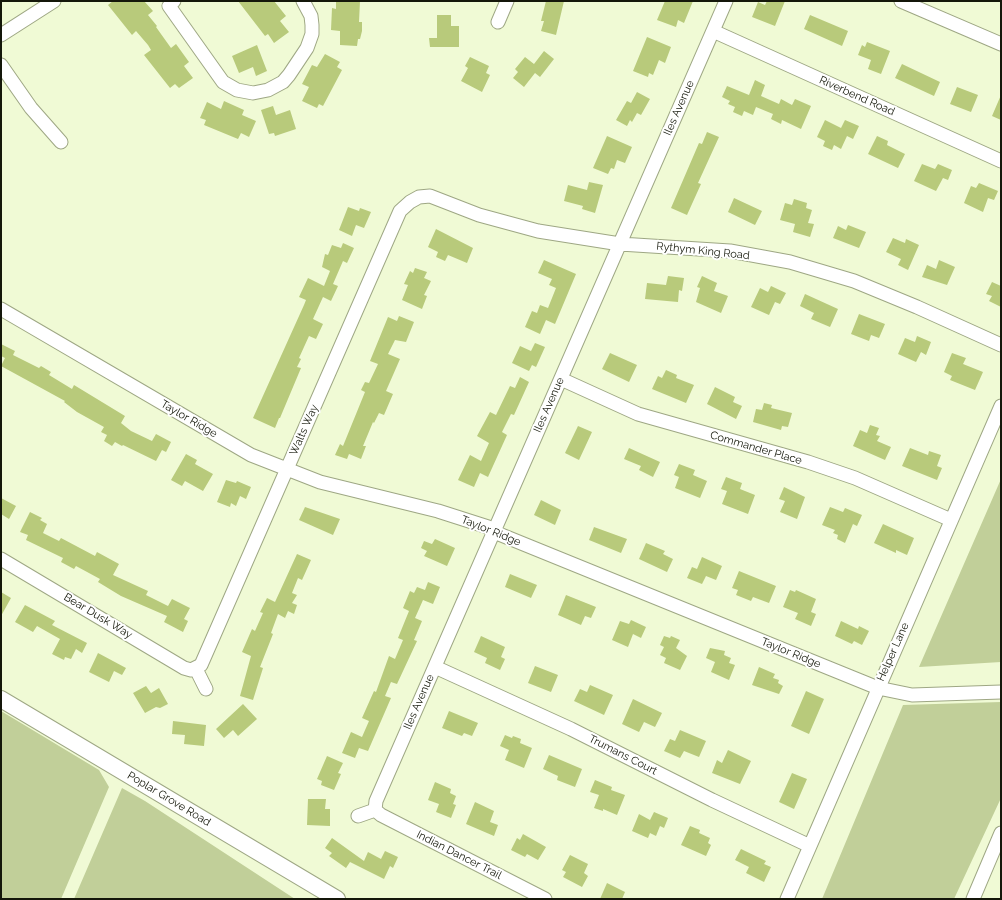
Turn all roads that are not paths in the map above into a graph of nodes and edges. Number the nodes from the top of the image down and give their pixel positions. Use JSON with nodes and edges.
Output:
{"nodes":[{"id":1,"x":54,"y":1,"type":"edge"},
{"id":2,"x":303,"y":1,"type":"edge"},
{"id":3,"x":507,"y":1,"type":"edge"},
{"id":4,"x":726,"y":1,"type":"edge"},
{"id":5,"x":900,"y":1,"type":"edge"},
{"id":6,"x":170,"y":3,"type":"edge"},
{"id":7,"x":498,"y":22,"type":"dead end"},
{"id":8,"x":713,"y":31,"type":"junction"},
{"id":9,"x":1,"y":36,"type":"edge"},
{"id":10,"x":1001,"y":44,"type":"edge"},
{"id":11,"x":1,"y":65,"type":"edge"},
{"id":12,"x":61,"y":142,"type":"dead end"},
{"id":13,"x":1001,"y":161,"type":"edge"},
{"id":14,"x":419,"y":197,"type":"joint"},
{"id":15,"x":620,"y":244,"type":"junction"},
{"id":16,"x":1,"y":309,"type":"edge"},
{"id":17,"x":1001,"y":345,"type":"edge"},
{"id":18,"x":561,"y":379,"type":"junction"},
{"id":19,"x":1001,"y":406,"type":"edge"},
{"id":20,"x":287,"y":470,"type":"junction"},
{"id":21,"x":951,"y":520,"type":"junction"},
{"id":22,"x":494,"y":532,"type":"junction"},
{"id":23,"x":1,"y":559,"type":"edge"},
{"id":24,"x":435,"y":667,"type":"junction"},
{"id":25,"x":196,"y":669,"type":"junction"},
{"id":26,"x":878,"y":688,"type":"junction"},
{"id":27,"x":206,"y":689,"type":"dead end"},
{"id":28,"x":1001,"y":692,"type":"edge"},
{"id":29,"x":1,"y":699,"type":"edge"},
{"id":30,"x":375,"y":810,"type":"junction"},
{"id":31,"x":358,"y":816,"type":"dead end"},
{"id":32,"x":1001,"y":833,"type":"edge"},
{"id":33,"x":810,"y":846,"type":"junction"},
{"id":34,"x":337,"y":899,"type":"edge"},
{"id":35,"x":545,"y":899,"type":"edge"},
{"id":36,"x":787,"y":899,"type":"edge"},
{"id":37,"x":973,"y":899,"type":"edge"}],
"edges":[{"from":1,"to":9,"type":"street"},
{"from":2,"to":6,"type":"street"},
{"from":3,"to":7,"type":"street"},
{"from":4,"to":8,"type":"street","name":"Iles Avenue"},
{"from":5,"to":10,"type":"street"},
{"from":8,"to":13,"type":"street","name":"Riverbend Road"},
{"from":8,"to":15,"type":"street","name":"Iles Avenue"},
{"from":11,"to":12,"type":"street"},
{"from":14,"to":15,"type":"street","name":"Rythym King Road"},
{"from":14,"to":20,"type":"street","name":"Walts Way"},
{"from":15,"to":17,"type":"street","name":"Rythym King Road"},
{"from":15,"to":18,"type":"street","name":"Iles Avenue"},
{"from":16,"to":20,"type":"street","name":"Taylor Ridge"},
{"from":18,"to":21,"type":"street","name":"Commander Place"},
{"from":18,"to":22,"type":"street","name":"Iles Avenue"},
{"from":19,"to":21,"type":"street","name":"Helper Lane"},
{"from":20,"to":22,"type":"street","name":"Taylor Ridge"},
{"from":20,"to":25,"type":"street","name":"Walts Way"},
{"from":21,"to":26,"type":"street","name":"Helper Lane"},
{"from":22,"to":24,"type":"street","name":"Iles Avenue"},
{"from":22,"to":26,"type":"street","name":"Taylor Ridge"},
{"from":23,"to":25,"type":"street","name":"Bear Dusk Way"},
{"from":24,"to":30,"type":"street","name":"Iles Avenue"},
{"from":24,"to":33,"type":"street","name":"Trumans Court"},
{"from":25,"to":27,"type":"street"},
{"from":26,"to":28,"type":"street","name":"Taylor Ridge"},
{"from":26,"to":33,"type":"street","name":"Helper Lane"},
{"from":29,"to":34,"type":"main road","name":"Poplar Grove Road"},
{"from":30,"to":31,"type":"street"},
{"from":30,"to":35,"type":"street","name":"Indian Dancer Trail"},
{"from":32,"to":37,"type":"street"},
{"from":33,"to":36,"type":"street","name":"Helper Lane"}]}
